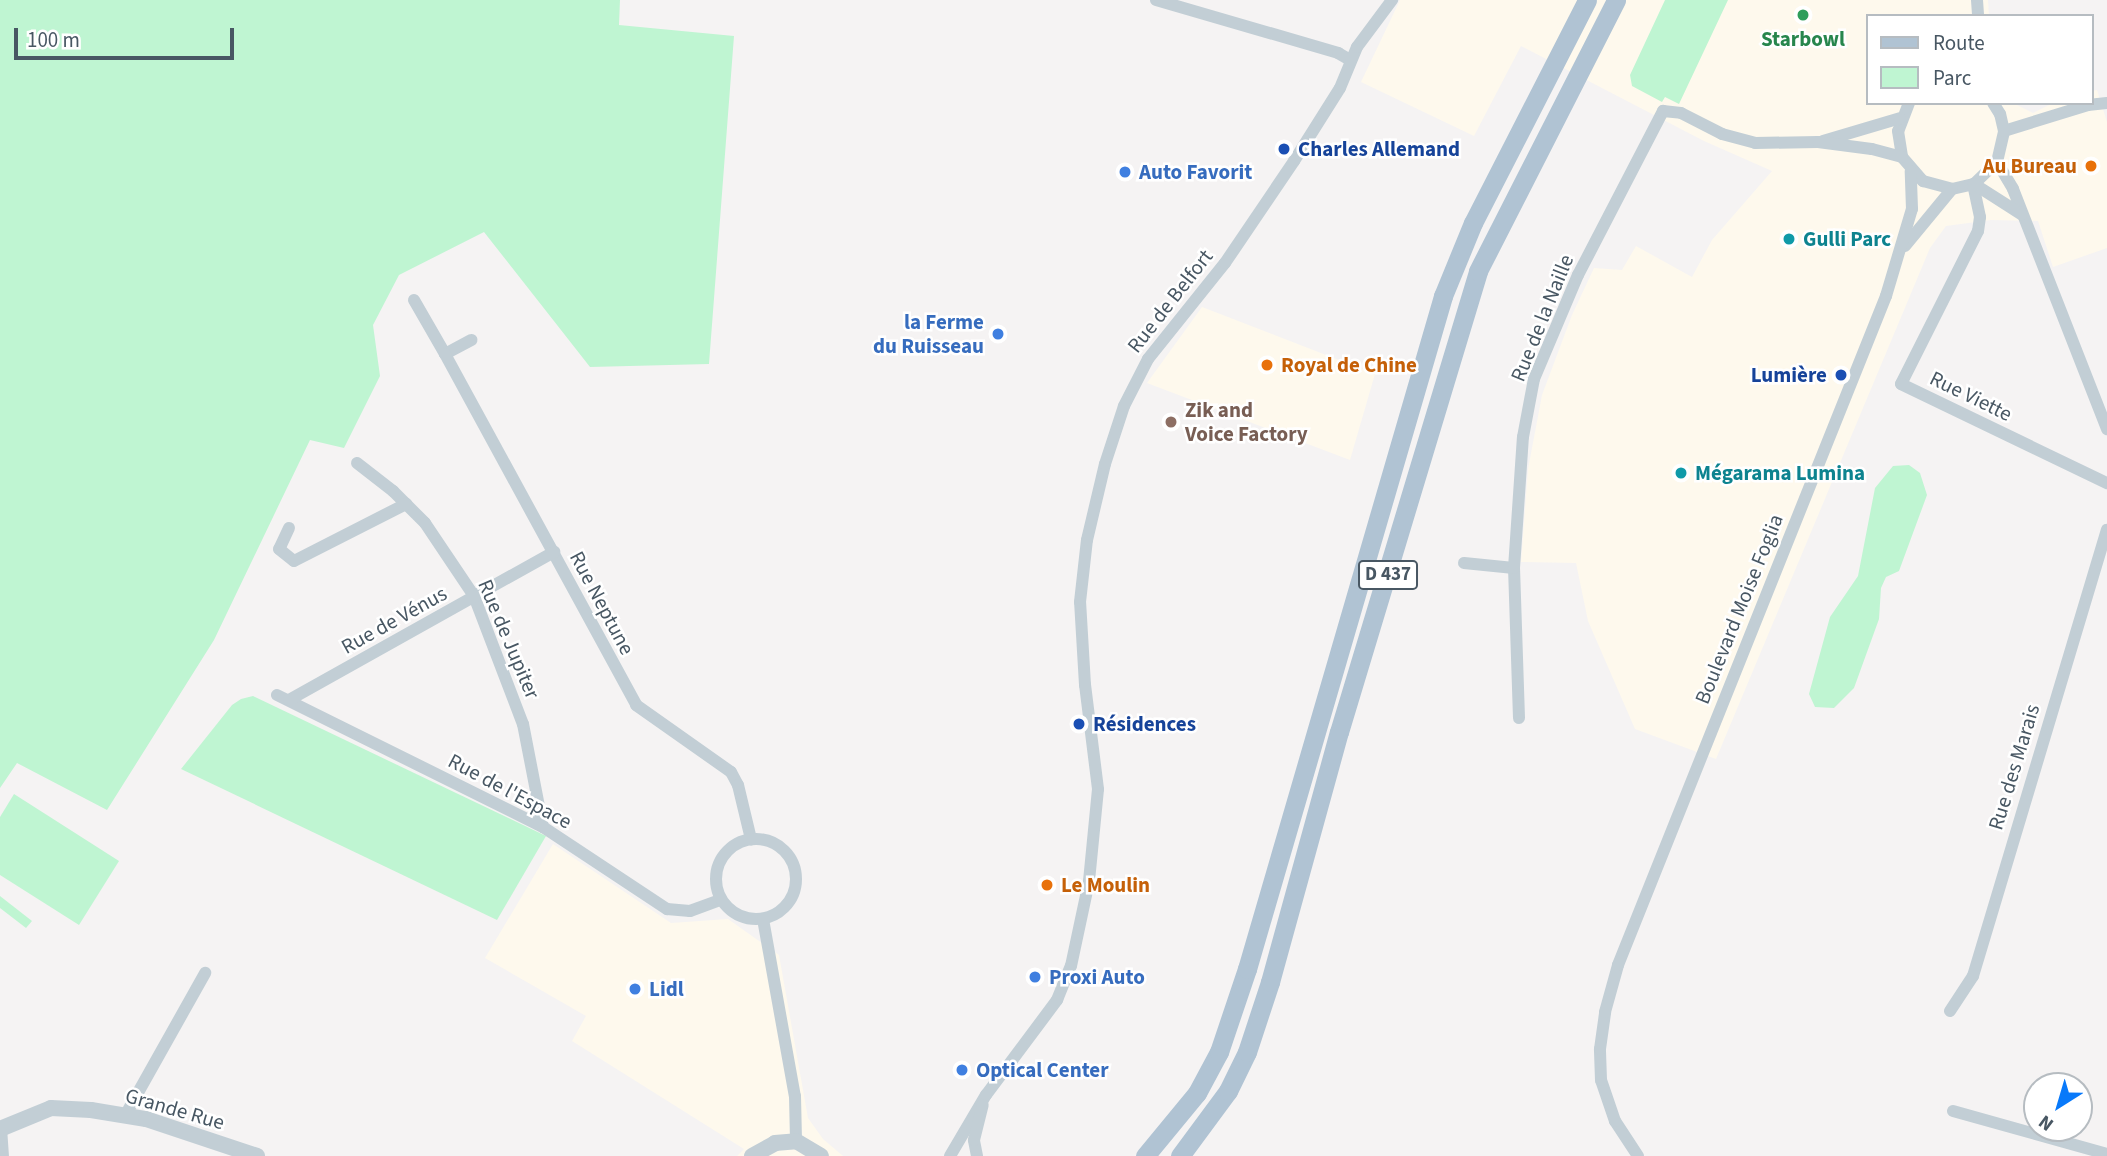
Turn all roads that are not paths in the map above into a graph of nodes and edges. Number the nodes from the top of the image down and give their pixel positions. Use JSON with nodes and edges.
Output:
{"nodes":[{"id":1,"x":1159,"y":0,"type":"edge"},
{"id":2,"x":1392,"y":0,"type":"edge"},
{"id":3,"x":1587,"y":0,"type":"edge"},
{"id":4,"x":1616,"y":0,"type":"edge"},
{"id":5,"x":1350,"y":60,"type":"junction"},
{"id":6,"x":1908,"y":105,"type":"edge"},
{"id":7,"x":1994,"y":105,"type":"edge"},
{"id":8,"x":2088,"y":105,"type":"edge"},
{"id":9,"x":1900,"y":118,"type":"junction"},
{"id":10,"x":2004,"y":131,"type":"junction"},
{"id":11,"x":1818,"y":142,"type":"junction"},
{"id":12,"x":1902,"y":157,"type":"junction"},
{"id":13,"x":1997,"y":162,"type":"junction"},
{"id":14,"x":1911,"y":171,"type":"junction"},
{"id":15,"x":1974,"y":184,"type":"junction"},
{"id":16,"x":1952,"y":189,"type":"junction"},
{"id":17,"x":2024,"y":216,"type":"junction"},
{"id":18,"x":1901,"y":252,"type":"junction"},
{"id":19,"x":414,"y":300,"type":"dead end"},
{"id":20,"x":471,"y":340,"type":"dead end"},
{"id":21,"x":445,"y":354,"type":"junction"},
{"id":22,"x":2107,"y":429,"type":"edge"},
{"id":23,"x":358,"y":463,"type":"dead end"},
{"id":24,"x":2107,"y":483,"type":"edge"},
{"id":25,"x":406,"y":504,"type":"junction"},
{"id":26,"x":289,"y":528,"type":"dead end"},
{"id":27,"x":2107,"y":530,"type":"edge"},
{"id":28,"x":554,"y":552,"type":"junction"},
{"id":29,"x":1464,"y":563,"type":"dead end"},
{"id":30,"x":1514,"y":568,"type":"junction"},
{"id":31,"x":474,"y":596,"type":"junction"},
{"id":32,"x":283,"y":698,"type":"joint"},
{"id":33,"x":1519,"y":719,"type":"dead end"},
{"id":34,"x":543,"y":827,"type":"junction"},
{"id":35,"x":751,"y":839,"type":"junction"},
{"id":36,"x":721,"y":900,"type":"junction"},
{"id":37,"x":763,"y":919,"type":"junction"},
{"id":38,"x":205,"y":973,"type":"dead end"},
{"id":39,"x":1950,"y":1011,"type":"dead end"},
{"id":40,"x":986,"y":1095,"type":"junction"},
{"id":41,"x":1953,"y":1111,"type":"dead end"},
{"id":42,"x":126,"y":1114,"type":"junction"},
{"id":43,"x":0,"y":1129,"type":"edge"},
{"id":44,"x":796,"y":1141,"type":"junction"},
{"id":45,"x":2107,"y":1154,"type":"edge"},
{"id":46,"x":3,"y":1156,"type":"edge"},
{"id":47,"x":257,"y":1156,"type":"edge"},
{"id":48,"x":752,"y":1156,"type":"edge"},
{"id":49,"x":821,"y":1156,"type":"edge"},
{"id":50,"x":950,"y":1156,"type":"edge"},
{"id":51,"x":977,"y":1156,"type":"edge"},
{"id":52,"x":1145,"y":1156,"type":"edge"},
{"id":53,"x":1180,"y":1156,"type":"edge"},
{"id":54,"x":1638,"y":1156,"type":"edge"}],
"edges":[{"from":1,"to":5,"type":"street"},
{"from":2,"to":5,"type":"street","name":"Rue de Belfort"},
{"from":3,"to":52,"type":"main road","number":"D 437"},
{"from":4,"to":53,"type":"main road","number":"D 437"},
{"from":5,"to":40,"type":"street","name":"Rue de Belfort"},
{"from":6,"to":9,"type":"street"},
{"from":7,"to":10,"type":"street"},
{"from":8,"to":10,"type":"street"},
{"from":9,"to":11,"type":"street"},
{"from":9,"to":12,"type":"street"},
{"from":10,"to":13,"type":"street"},
{"from":11,"to":12,"type":"street"},
{"from":11,"to":30,"type":"street","name":"Rue de la Naille"},
{"from":12,"to":14,"type":"street"},
{"from":13,"to":15,"type":"street"},
{"from":13,"to":17,"type":"street"},
{"from":14,"to":16,"type":"street"},
{"from":14,"to":18,"type":"street","name":"Boulevard Moise Foglia"},
{"from":15,"to":16,"type":"street"},
{"from":15,"to":17,"type":"street"},
{"from":15,"to":24,"type":"street","name":"Rue Viette"},
{"from":16,"to":18,"type":"street","name":"Boulevard Moise Foglia"},
{"from":17,"to":22,"type":"street"},
{"from":18,"to":54,"type":"street","name":"Boulevard Moise Foglia"},
{"from":19,"to":21,"type":"street","name":"Rue Neptune"},
{"from":20,"to":21,"type":"street"},
{"from":21,"to":28,"type":"street","name":"Rue Neptune"},
{"from":23,"to":25,"type":"street","name":"Rue de Jupiter"},
{"from":25,"to":26,"type":"street"},
{"from":25,"to":31,"type":"street","name":"Rue de Jupiter"},
{"from":27,"to":39,"type":"street","name":"Rue des Marais"},
{"from":28,"to":31,"type":"street","name":"Rue de Vénus"},
{"from":28,"to":35,"type":"street","name":"Rue Neptune"},
{"from":29,"to":30,"type":"street"},
{"from":30,"to":33,"type":"street","name":"Rue de la Naille"},
{"from":31,"to":32,"type":"street","name":"Rue de Vénus"},
{"from":31,"to":34,"type":"street","name":"Rue de Jupiter"},
{"from":32,"to":34,"type":"street","name":"Rue de l'Espace"},
{"from":34,"to":36,"type":"street","name":"Rue de l'Espace"},
{"from":35,"to":36,"type":"street"},
{"from":35,"to":37,"type":"street"},
{"from":36,"to":37,"type":"street"},
{"from":37,"to":44,"type":"street"},
{"from":38,"to":42,"type":"street"},
{"from":40,"to":50,"type":"street","name":"Rue de Belfort"},
{"from":40,"to":51,"type":"street"},
{"from":41,"to":45,"type":"street"},
{"from":42,"to":43,"type":"street","name":"Grande Rue"},
{"from":42,"to":47,"type":"street","name":"Grande Rue"},
{"from":43,"to":46,"type":"street"},
{"from":44,"to":48,"type":"street"},
{"from":44,"to":49,"type":"street"}]}
